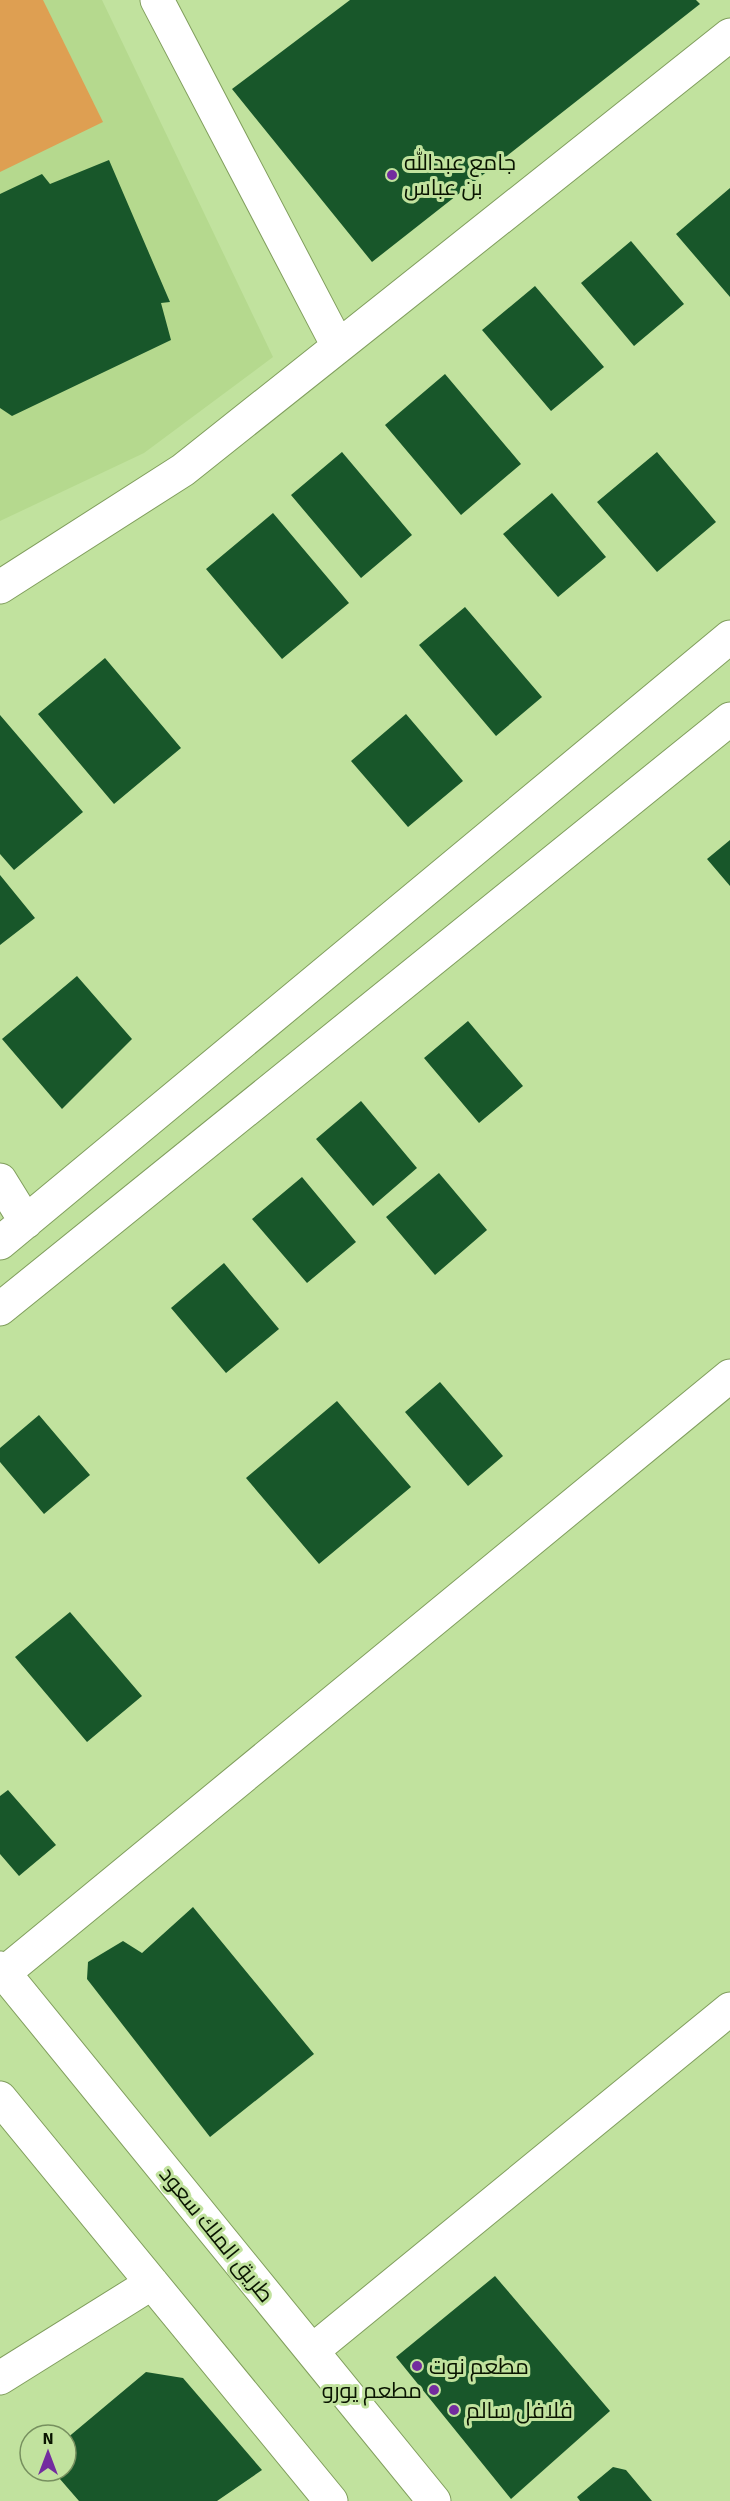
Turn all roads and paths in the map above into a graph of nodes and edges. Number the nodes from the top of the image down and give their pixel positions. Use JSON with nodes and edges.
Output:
{"nodes":[{"id":1,"x":157,"y":0,"type":"edge"},
{"id":2,"x":730,"y":35,"type":"edge"},
{"id":3,"x":338,"y":346,"type":"junction"},
{"id":4,"x":0,"y":587,"type":"edge"},
{"id":5,"x":730,"y":637,"type":"edge"},
{"id":6,"x":730,"y":719,"type":"edge"},
{"id":7,"x":0,"y":1180,"type":"edge"},
{"id":8,"x":26,"y":1221,"type":"junction"},
{"id":9,"x":0,"y":1243,"type":"edge"},
{"id":10,"x":0,"y":1309,"type":"edge"},
{"id":11,"x":730,"y":1376,"type":"edge"},
{"id":12,"x":2,"y":1970,"type":"edge"},
{"id":13,"x":730,"y":2009,"type":"edge"},
{"id":14,"x":0,"y":2098,"type":"edge"},
{"id":15,"x":152,"y":2283,"type":"junction"},
{"id":16,"x":312,"y":2351,"type":"junction"},
{"id":17,"x":0,"y":2378,"type":"edge"},
{"id":18,"x":331,"y":2501,"type":"edge"},
{"id":19,"x":434,"y":2501,"type":"edge"}],
"edges":[{"from":1,"to":3,"type":"street"},
{"from":2,"to":3,"type":"street"},
{"from":3,"to":4,"type":"street"},
{"from":5,"to":8,"type":"street"},
{"from":6,"to":10,"type":"street"},
{"from":7,"to":8,"type":"street"},
{"from":8,"to":9,"type":"street"},
{"from":11,"to":12,"type":"street"},
{"from":12,"to":16,"type":"street","name":"طريق الملك سعود"},
{"from":13,"to":16,"type":"street"},
{"from":14,"to":15,"type":"street"},
{"from":15,"to":17,"type":"street"},
{"from":15,"to":18,"type":"street"},
{"from":16,"to":19,"type":"street","name":"طريق الملك سعود"}]}
